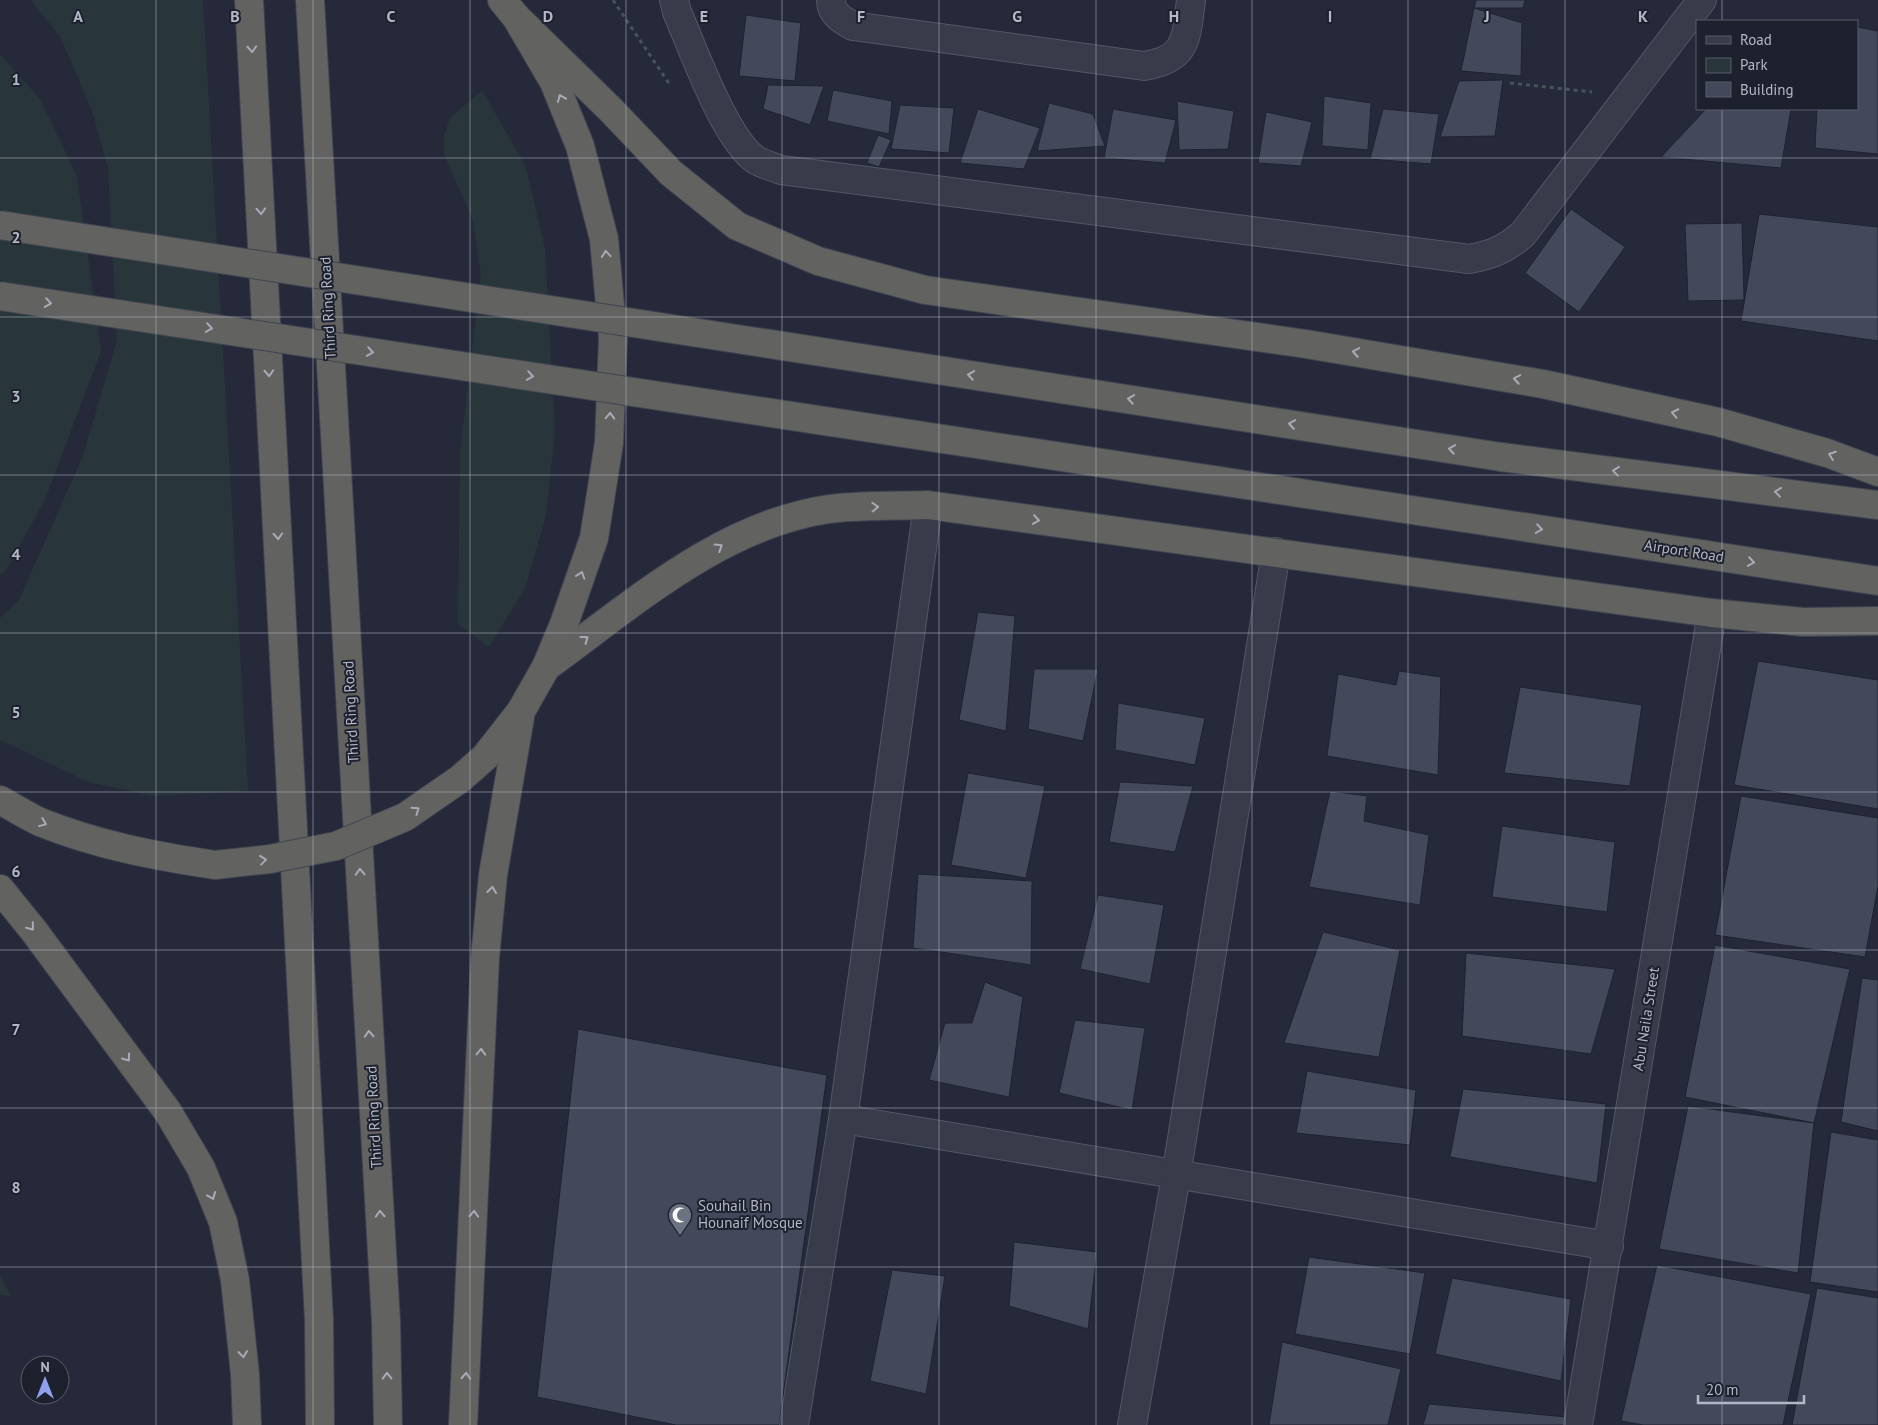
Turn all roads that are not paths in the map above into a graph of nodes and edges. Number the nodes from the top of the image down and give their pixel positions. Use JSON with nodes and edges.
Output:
{"nodes":[{"id":1,"x":249,"y":0,"type":"edge"},
{"id":2,"x":310,"y":0,"type":"edge"},
{"id":3,"x":674,"y":0,"type":"edge"},
{"id":4,"x":830,"y":0,"type":"edge"},
{"id":5,"x":1190,"y":0,"type":"edge"},
{"id":6,"x":1702,"y":0,"type":"edge"},
{"id":7,"x":509,"y":8,"type":"edge"},
{"id":8,"x":0,"y":225,"type":"edge"},
{"id":9,"x":0,"y":296,"type":"edge"},
{"id":10,"x":1878,"y":472,"type":"edge"},
{"id":11,"x":928,"y":505,"type":"junction"},
{"id":12,"x":1878,"y":505,"type":"edge"},
{"id":13,"x":1276,"y":552,"type":"junction"},
{"id":14,"x":1878,"y":581,"type":"edge"},
{"id":15,"x":1712,"y":614,"type":"junction"},
{"id":16,"x":1878,"y":621,"type":"edge"},
{"id":17,"x":546,"y":667,"type":"junction"},
{"id":18,"x":521,"y":711,"type":"junction"},
{"id":19,"x":0,"y":800,"type":"edge"},
{"id":20,"x":0,"y":889,"type":"edge"},
{"id":21,"x":843,"y":1119,"type":"junction"},
{"id":22,"x":1176,"y":1176,"type":"junction"},
{"id":23,"x":1608,"y":1246,"type":"junction"},
{"id":24,"x":247,"y":1425,"type":"edge"},
{"id":25,"x":320,"y":1425,"type":"edge"},
{"id":26,"x":388,"y":1425,"type":"edge"},
{"id":27,"x":463,"y":1425,"type":"edge"},
{"id":28,"x":794,"y":1425,"type":"edge"},
{"id":29,"x":1132,"y":1425,"type":"edge"},
{"id":30,"x":1578,"y":1425,"type":"edge"}],
"edges":[{"from":1,"to":25,"type":"highway","one_way":true},
{"from":26,"to":2,"type":"highway","name":"Third Ring Road","one_way":true},
{"from":3,"to":6,"type":"street"},
{"from":4,"to":5,"type":"street"},
{"from":10,"to":7,"type":"highway","one_way":true},
{"from":17,"to":7,"type":"highway","one_way":true},
{"from":12,"to":8,"type":"highway","one_way":true,"bridge":true},
{"from":9,"to":14,"type":"highway","name":"Airport Road","one_way":true,"bridge":true},
{"from":11,"to":13,"type":"highway","one_way":true},
{"from":17,"to":11,"type":"highway","one_way":true},
{"from":11,"to":21,"type":"street"},
{"from":13,"to":15,"type":"highway"},
{"from":13,"to":22,"type":"street"},
{"from":15,"to":16,"type":"highway"},
{"from":15,"to":23,"type":"street","name":"Abu Naila Street"},
{"from":17,"to":18,"type":"highway"},
{"from":19,"to":18,"type":"highway","one_way":true,"bridge":true},
{"from":27,"to":18,"type":"highway","one_way":true},
{"from":20,"to":24,"type":"highway","one_way":true},
{"from":21,"to":22,"type":"street"},
{"from":21,"to":28,"type":"street"},
{"from":22,"to":23,"type":"street"},
{"from":22,"to":29,"type":"street"},
{"from":23,"to":30,"type":"street","name":"Abu Naila Street"}]}
